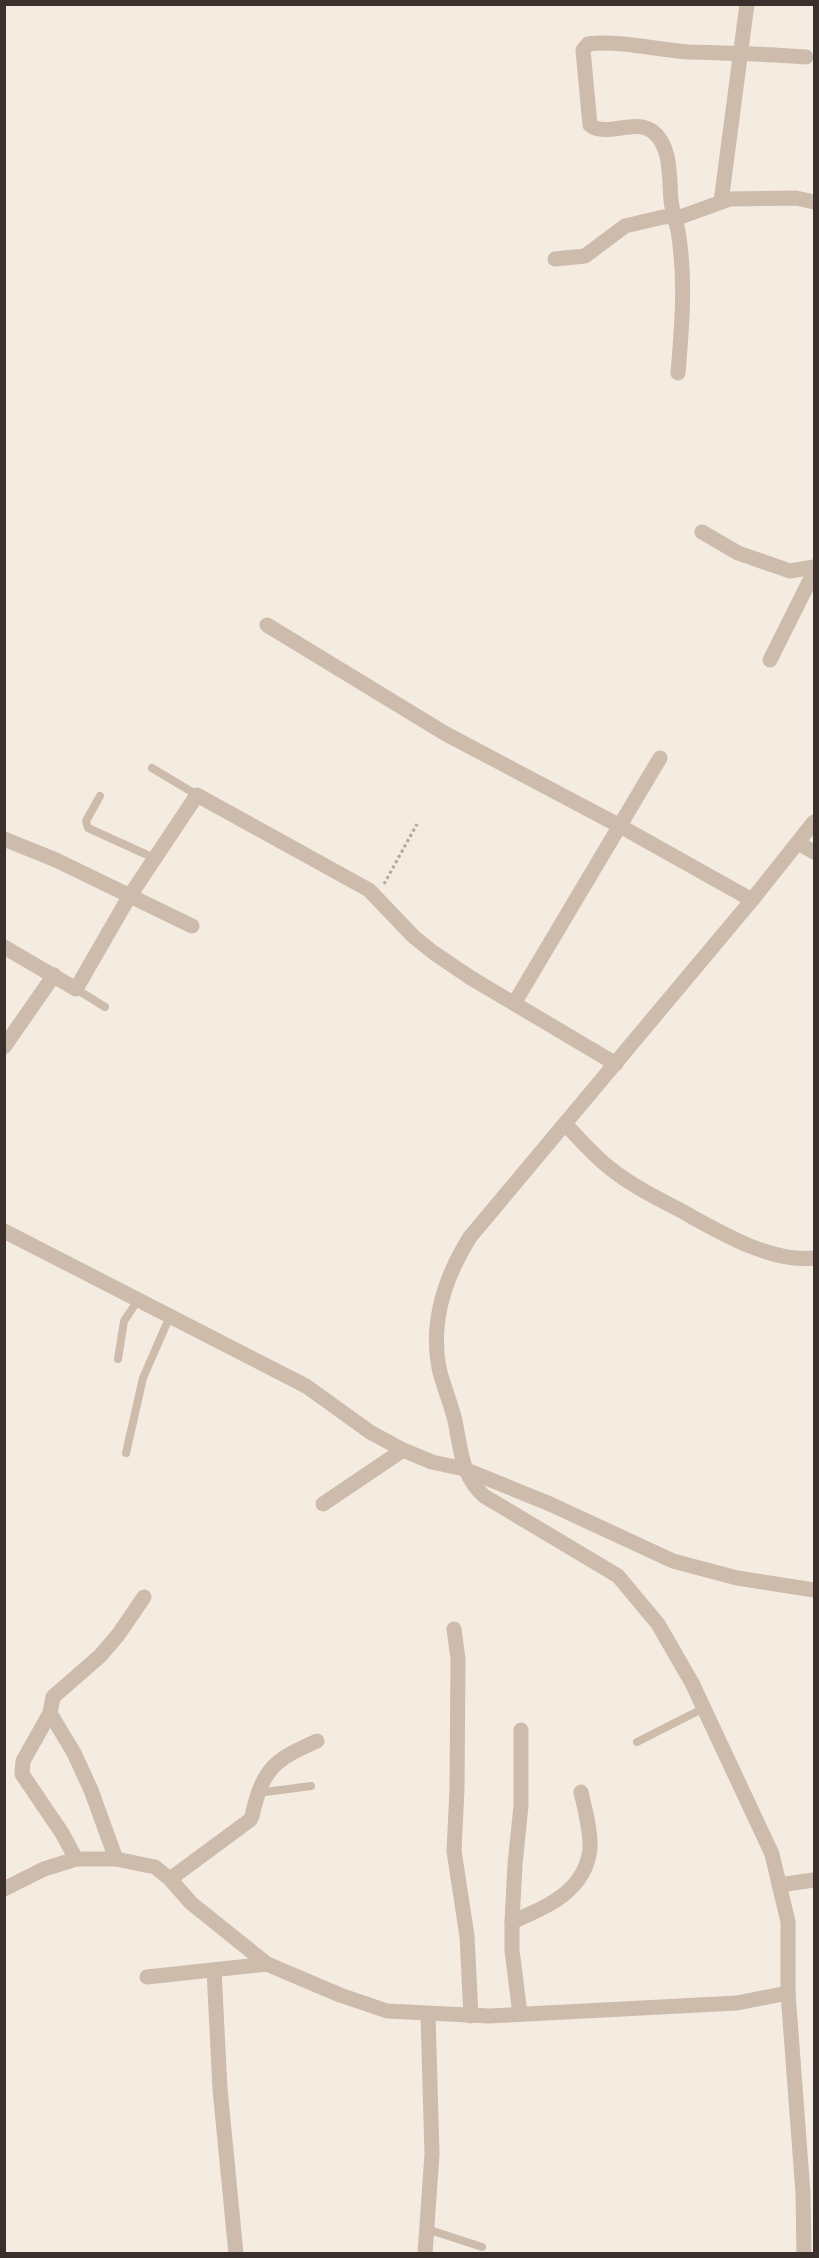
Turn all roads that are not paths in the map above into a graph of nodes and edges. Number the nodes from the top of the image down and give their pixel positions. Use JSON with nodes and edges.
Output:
{"nodes":[{"id":1,"x":747,"y":4,"type":"edge"},
{"id":2,"x":742,"y":52,"type":"junction"},
{"id":3,"x":806,"y":57,"type":"dead end"},
{"id":4,"x":721,"y":202,"type":"junction"},
{"id":5,"x":814,"y":202,"type":"edge"},
{"id":6,"x":674,"y":218,"type":"junction"},
{"id":7,"x":555,"y":259,"type":"dead end"},
{"id":8,"x":678,"y":373,"type":"dead end"},
{"id":9,"x":702,"y":532,"type":"dead end"},
{"id":10,"x":814,"y":567,"type":"edge"},
{"id":11,"x":814,"y":572,"type":"edge"},
{"id":12,"x":267,"y":625,"type":"dead end"},
{"id":13,"x":770,"y":660,"type":"dead end"},
{"id":14,"x":660,"y":758,"type":"dead end"},
{"id":15,"x":152,"y":768,"type":"dead end"},
{"id":16,"x":197,"y":795,"type":"junction"},
{"id":17,"x":100,"y":796,"type":"dead end"},
{"id":18,"x":814,"y":822,"type":"edge"},
{"id":19,"x":620,"y":826,"type":"junction"},
{"id":20,"x":4,"y":839,"type":"edge"},
{"id":21,"x":798,"y":843,"type":"junction"},
{"id":22,"x":814,"y":852,"type":"edge"},
{"id":23,"x":154,"y":858,"type":"junction"},
{"id":24,"x":129,"y":897,"type":"junction"},
{"id":25,"x":752,"y":900,"type":"junction"},
{"id":26,"x":192,"y":926,"type":"dead end"},
{"id":27,"x":4,"y":947,"type":"edge"},
{"id":28,"x":54,"y":975,"type":"junction"},
{"id":29,"x":76,"y":989,"type":"junction"},
{"id":30,"x":515,"y":1002,"type":"junction"},
{"id":31,"x":105,"y":1007,"type":"dead end"},
{"id":32,"x":4,"y":1047,"type":"edge"},
{"id":33,"x":616,"y":1064,"type":"junction"},
{"id":34,"x":565,"y":1124,"type":"junction"},
{"id":35,"x":4,"y":1231,"type":"edge"},
{"id":36,"x":814,"y":1258,"type":"edge"},
{"id":37,"x":138,"y":1300,"type":"junction"},
{"id":38,"x":170,"y":1316,"type":"junction"},
{"id":39,"x":118,"y":1359,"type":"dead end"},
{"id":40,"x":403,"y":1450,"type":"junction"},
{"id":41,"x":126,"y":1453,"type":"dead end"},
{"id":42,"x":464,"y":1469,"type":"junction"},
{"id":43,"x":324,"y":1504,"type":"dead end"},
{"id":44,"x":814,"y":1590,"type":"edge"},
{"id":45,"x":144,"y":1597,"type":"dead end"},
{"id":46,"x":454,"y":1629,"type":"dead end"},
{"id":47,"x":704,"y":1708,"type":"junction"},
{"id":48,"x":50,"y":1713,"type":"junction"},
{"id":49,"x":521,"y":1730,"type":"dead end"},
{"id":50,"x":317,"y":1741,"type":"dead end"},
{"id":51,"x":637,"y":1742,"type":"dead end"},
{"id":52,"x":311,"y":1785,"type":"dead end"},
{"id":53,"x":581,"y":1792,"type":"dead end"},
{"id":54,"x":257,"y":1793,"type":"junction"},
{"id":55,"x":116,"y":1858,"type":"junction"},
{"id":56,"x":76,"y":1859,"type":"junction"},
{"id":57,"x":170,"y":1879,"type":"junction"},
{"id":58,"x":814,"y":1880,"type":"edge"},
{"id":59,"x":779,"y":1885,"type":"junction"},
{"id":60,"x":5,"y":1887,"type":"edge"},
{"id":61,"x":512,"y":1922,"type":"junction"},
{"id":62,"x":267,"y":1964,"type":"junction"},
{"id":63,"x":214,"y":1970,"type":"junction"},
{"id":64,"x":147,"y":1977,"type":"dead end"},
{"id":65,"x":788,"y":1993,"type":"junction"},
{"id":66,"x":428,"y":2014,"type":"junction"},
{"id":67,"x":520,"y":2014,"type":"junction"},
{"id":68,"x":471,"y":2016,"type":"junction"},
{"id":69,"x":808,"y":2176,"type":"edge"},
{"id":70,"x":427,"y":2229,"type":"junction"},
{"id":71,"x":482,"y":2247,"type":"dead end"},
{"id":72,"x":236,"y":2253,"type":"edge"},
{"id":73,"x":425,"y":2253,"type":"edge"},
{"id":74,"x":804,"y":2253,"type":"edge"}],
"edges":[{"from":1,"to":2,"type":"street"},
{"from":2,"to":3,"type":"street"},
{"from":2,"to":4,"type":"street"},
{"from":2,"to":6,"type":"street"},
{"from":4,"to":5,"type":"street"},
{"from":4,"to":6,"type":"street"},
{"from":6,"to":7,"type":"street"},
{"from":6,"to":8,"type":"street"},
{"from":9,"to":10,"type":"street"},
{"from":11,"to":13,"type":"street"},
{"from":12,"to":19,"type":"street"},
{"from":14,"to":19,"type":"street"},
{"from":15,"to":16,"type":"lane"},
{"from":16,"to":23,"type":"street"},
{"from":16,"to":30,"type":"street"},
{"from":17,"to":23,"type":"lane"},
{"from":18,"to":21,"type":"street"},
{"from":19,"to":25,"type":"street"},
{"from":19,"to":30,"type":"street"},
{"from":20,"to":24,"type":"street"},
{"from":21,"to":22,"type":"street"},
{"from":21,"to":25,"type":"street"},
{"from":23,"to":24,"type":"street"},
{"from":24,"to":26,"type":"street"},
{"from":24,"to":29,"type":"street"},
{"from":25,"to":33,"type":"street"},
{"from":27,"to":28,"type":"street"},
{"from":28,"to":29,"type":"street"},
{"from":28,"to":32,"type":"street"},
{"from":29,"to":31,"type":"lane"},
{"from":30,"to":33,"type":"street"},
{"from":33,"to":34,"type":"street"},
{"from":34,"to":36,"type":"street"},
{"from":34,"to":42,"type":"street"},
{"from":35,"to":37,"type":"street"},
{"from":37,"to":38,"type":"street"},
{"from":37,"to":39,"type":"lane"},
{"from":38,"to":40,"type":"street"},
{"from":38,"to":41,"type":"lane"},
{"from":40,"to":42,"type":"street"},
{"from":40,"to":43,"type":"street"},
{"from":42,"to":44,"type":"street"},
{"from":42,"to":47,"type":"street"},
{"from":45,"to":48,"type":"street"},
{"from":46,"to":68,"type":"street"},
{"from":47,"to":51,"type":"lane"},
{"from":47,"to":59,"type":"street"},
{"from":48,"to":55,"type":"street"},
{"from":48,"to":56,"type":"street"},
{"from":49,"to":61,"type":"street"},
{"from":50,"to":54,"type":"street"},
{"from":52,"to":54,"type":"lane"},
{"from":53,"to":61,"type":"street"},
{"from":54,"to":57,"type":"street"},
{"from":55,"to":56,"type":"street"},
{"from":55,"to":57,"type":"street"},
{"from":56,"to":60,"type":"street"},
{"from":57,"to":62,"type":"street"},
{"from":58,"to":59,"type":"street"},
{"from":59,"to":65,"type":"street"},
{"from":61,"to":67,"type":"street"},
{"from":62,"to":63,"type":"street"},
{"from":62,"to":66,"type":"street"},
{"from":63,"to":64,"type":"street"},
{"from":63,"to":72,"type":"street"},
{"from":65,"to":67,"type":"street"},
{"from":65,"to":69,"type":"street"},
{"from":66,"to":68,"type":"street"},
{"from":66,"to":70,"type":"street"},
{"from":67,"to":68,"type":"street"},
{"from":69,"to":74,"type":"street"},
{"from":70,"to":71,"type":"lane"},
{"from":70,"to":73,"type":"street"}]}
